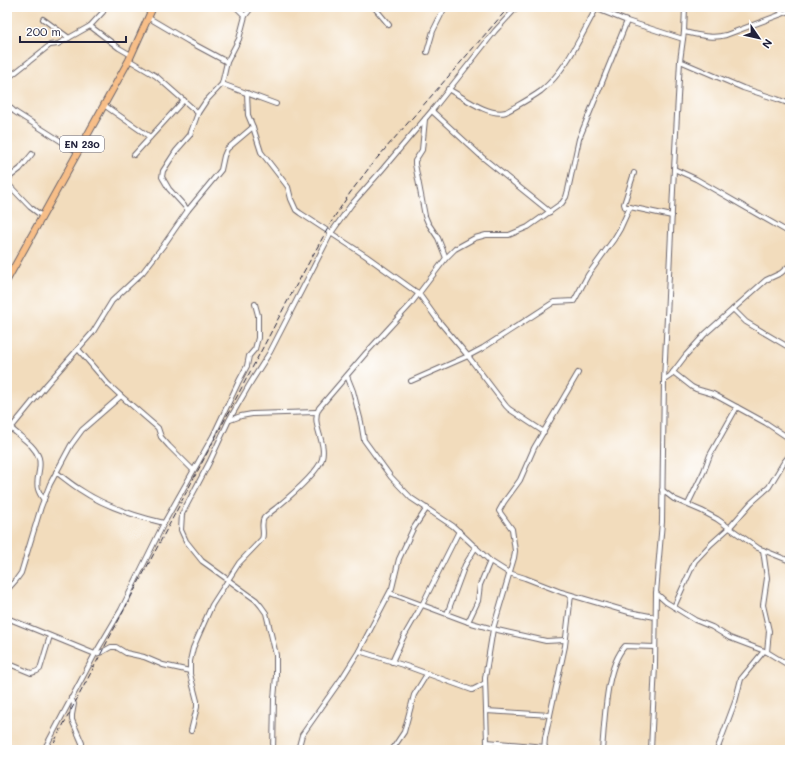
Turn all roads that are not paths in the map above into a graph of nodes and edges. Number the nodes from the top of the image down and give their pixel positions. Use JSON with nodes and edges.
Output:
{"nodes":[{"id":1,"x":104,"y":7,"type":"edge"},
{"id":2,"x":154,"y":7,"type":"edge"},
{"id":3,"x":236,"y":7,"type":"edge"},
{"id":4,"x":252,"y":7,"type":"edge"},
{"id":5,"x":374,"y":7,"type":"edge"},
{"id":6,"x":445,"y":7,"type":"edge"},
{"id":7,"x":517,"y":7,"type":"edge"},
{"id":8,"x":686,"y":7,"type":"edge"},
{"id":9,"x":776,"y":7,"type":"edge"},
{"id":10,"x":594,"y":8,"type":"edge"},
{"id":11,"x":790,"y":11,"type":"edge"},
{"id":12,"x":783,"y":13,"type":"junction"},
{"id":13,"x":245,"y":16,"type":"junction"},
{"id":14,"x":149,"y":18,"type":"junction"},
{"id":15,"x":44,"y":19,"type":"dead end"},
{"id":16,"x":627,"y":21,"type":"junction"},
{"id":17,"x":389,"y":25,"type":"dead end"},
{"id":18,"x":90,"y":26,"type":"junction"},
{"id":19,"x":684,"y":32,"type":"junction"},
{"id":20,"x":70,"y":38,"type":"junction"},
{"id":21,"x":682,"y":38,"type":"junction"},
{"id":22,"x":427,"y":52,"type":"dead end"},
{"id":23,"x":130,"y":57,"type":"junction"},
{"id":24,"x":680,"y":61,"type":"junction"},
{"id":25,"x":227,"y":62,"type":"junction"},
{"id":26,"x":7,"y":79,"type":"edge"},
{"id":27,"x":222,"y":84,"type":"junction"},
{"id":28,"x":448,"y":89,"type":"junction"},
{"id":29,"x":247,"y":93,"type":"junction"},
{"id":30,"x":184,"y":100,"type":"junction"},
{"id":31,"x":276,"y":104,"type":"dead end"},
{"id":32,"x":790,"y":104,"type":"edge"},
{"id":33,"x":7,"y":105,"type":"edge"},
{"id":34,"x":104,"y":105,"type":"junction"},
{"id":35,"x":432,"y":111,"type":"junction"},
{"id":36,"x":198,"y":114,"type":"junction"},
{"id":37,"x":425,"y":119,"type":"junction"},
{"id":38,"x":253,"y":127,"type":"junction"},
{"id":39,"x":150,"y":137,"type":"junction"},
{"id":40,"x":78,"y":152,"type":"junction"},
{"id":41,"x":32,"y":154,"type":"dead end"},
{"id":42,"x":134,"y":155,"type":"dead end"},
{"id":43,"x":674,"y":169,"type":"junction"},
{"id":44,"x":634,"y":173,"type":"dead end"},
{"id":45,"x":7,"y":179,"type":"edge"},
{"id":46,"x":630,"y":207,"type":"junction"},
{"id":47,"x":188,"y":210,"type":"junction"},
{"id":48,"x":550,"y":212,"type":"junction"},
{"id":49,"x":42,"y":216,"type":"junction"},
{"id":50,"x":672,"y":216,"type":"junction"},
{"id":51,"x":331,"y":233,"type":"junction"},
{"id":52,"x":790,"y":233,"type":"edge"},
{"id":53,"x":446,"y":258,"type":"junction"},
{"id":54,"x":790,"y":265,"type":"edge"},
{"id":55,"x":8,"y":276,"type":"edge"},
{"id":56,"x":419,"y":294,"type":"junction"},
{"id":57,"x":255,"y":304,"type":"dead end"},
{"id":58,"x":733,"y":309,"type":"junction"},
{"id":59,"x":790,"y":348,"type":"edge"},
{"id":60,"x":78,"y":349,"type":"junction"},
{"id":61,"x":468,"y":356,"type":"junction"},
{"id":62,"x":578,"y":372,"type":"dead end"},
{"id":63,"x":673,"y":372,"type":"junction"},
{"id":64,"x":347,"y":376,"type":"junction"},
{"id":65,"x":664,"y":380,"type":"junction"},
{"id":66,"x":411,"y":382,"type":"dead end"},
{"id":67,"x":121,"y":396,"type":"junction"},
{"id":68,"x":737,"y":407,"type":"junction"},
{"id":69,"x":317,"y":412,"type":"junction"},
{"id":70,"x":229,"y":420,"type":"junction"},
{"id":71,"x":7,"y":424,"type":"edge"},
{"id":72,"x":11,"y":428,"type":"junction"},
{"id":73,"x":544,"y":432,"type":"junction"},
{"id":74,"x":7,"y":433,"type":"edge"},
{"id":75,"x":790,"y":439,"type":"edge"},
{"id":76,"x":790,"y":455,"type":"edge"},
{"id":77,"x":193,"y":470,"type":"junction"},
{"id":78,"x":56,"y":472,"type":"junction"},
{"id":79,"x":662,"y":490,"type":"junction"},
{"id":80,"x":44,"y":500,"type":"junction"},
{"id":81,"x":688,"y":504,"type":"junction"},
{"id":82,"x":427,"y":508,"type":"junction"},
{"id":83,"x":164,"y":523,"type":"junction"},
{"id":84,"x":730,"y":527,"type":"junction"},
{"id":85,"x":459,"y":531,"type":"junction"},
{"id":86,"x":476,"y":547,"type":"junction"},
{"id":87,"x":763,"y":550,"type":"junction"},
{"id":88,"x":490,"y":561,"type":"junction"},
{"id":89,"x":790,"y":561,"type":"edge"},
{"id":90,"x":509,"y":573,"type":"junction"},
{"id":91,"x":229,"y":580,"type":"junction"},
{"id":92,"x":7,"y":590,"type":"edge"},
{"id":93,"x":390,"y":593,"type":"junction"},
{"id":94,"x":656,"y":593,"type":"junction"},
{"id":95,"x":571,"y":595,"type":"junction"},
{"id":96,"x":422,"y":605,"type":"junction"},
{"id":97,"x":674,"y":607,"type":"junction"},
{"id":98,"x":447,"y":614,"type":"junction"},
{"id":99,"x":656,"y":616,"type":"junction"},
{"id":100,"x":7,"y":618,"type":"edge"},
{"id":101,"x":468,"y":622,"type":"junction"},
{"id":102,"x":493,"y":629,"type":"junction"},
{"id":103,"x":50,"y":636,"type":"junction"},
{"id":104,"x":565,"y":640,"type":"junction"},
{"id":105,"x":655,"y":647,"type":"junction"},
{"id":106,"x":359,"y":651,"type":"junction"},
{"id":107,"x":766,"y":651,"type":"junction"},
{"id":108,"x":95,"y":654,"type":"junction"},
{"id":109,"x":392,"y":662,"type":"junction"},
{"id":110,"x":7,"y":663,"type":"edge"},
{"id":111,"x":790,"y":666,"type":"edge"},
{"id":112,"x":190,"y":671,"type":"junction"},
{"id":113,"x":427,"y":674,"type":"junction"},
{"id":114,"x":485,"y":683,"type":"junction"},
{"id":115,"x":71,"y":698,"type":"junction"},
{"id":116,"x":486,"y":711,"type":"junction"},
{"id":117,"x":550,"y":715,"type":"junction"},
{"id":118,"x":191,"y":731,"type":"dead end"},
{"id":119,"x":487,"y":742,"type":"junction"},
{"id":120,"x":545,"y":749,"type":"edge"},
{"id":121,"x":44,"y":750,"type":"edge"},
{"id":122,"x":82,"y":750,"type":"edge"},
{"id":123,"x":273,"y":750,"type":"edge"},
{"id":124,"x":298,"y":750,"type":"edge"},
{"id":125,"x":392,"y":750,"type":"edge"},
{"id":126,"x":486,"y":750,"type":"edge"},
{"id":127,"x":602,"y":750,"type":"edge"},
{"id":128,"x":651,"y":750,"type":"edge"},
{"id":129,"x":717,"y":750,"type":"edge"}],
"edges":[{"from":1,"to":18,"type":"street"},
{"from":2,"to":14,"type":"main road","number":"EN 230"},
{"from":3,"to":13,"type":"street"},
{"from":4,"to":13,"type":"street"},
{"from":5,"to":17,"type":"street"},
{"from":6,"to":22,"type":"street"},
{"from":7,"to":28,"type":"street"},
{"from":8,"to":19,"type":"street"},
{"from":9,"to":12,"type":"street"},
{"from":10,"to":16,"type":"street"},
{"from":10,"to":28,"type":"street"},
{"from":11,"to":12,"type":"street"},
{"from":12,"to":19,"type":"street"},
{"from":13,"to":25,"type":"street"},
{"from":14,"to":23,"type":"main road","number":"EN 230"},
{"from":14,"to":25,"type":"street"},
{"from":15,"to":20,"type":"street"},
{"from":16,"to":21,"type":"street"},
{"from":16,"to":48,"type":"street"},
{"from":18,"to":20,"type":"street"},
{"from":18,"to":23,"type":"street"},
{"from":19,"to":21,"type":"street"},
{"from":20,"to":26,"type":"street"},
{"from":21,"to":24,"type":"street"},
{"from":23,"to":30,"type":"street"},
{"from":23,"to":34,"type":"main road","number":"EN 230"},
{"from":24,"to":32,"type":"street"},
{"from":24,"to":43,"type":"street"},
{"from":25,"to":27,"type":"street"},
{"from":27,"to":29,"type":"street"},
{"from":27,"to":36,"type":"street"},
{"from":28,"to":35,"type":"street"},
{"from":29,"to":31,"type":"street"},
{"from":29,"to":38,"type":"street"},
{"from":30,"to":36,"type":"street"},
{"from":30,"to":39,"type":"street"},
{"from":33,"to":40,"type":"street"},
{"from":34,"to":39,"type":"street"},
{"from":34,"to":40,"type":"main road","number":"EN 230"},
{"from":35,"to":37,"type":"street"},
{"from":35,"to":48,"type":"street"},
{"from":36,"to":47,"type":"street"},
{"from":37,"to":51,"type":"street"},
{"from":37,"to":53,"type":"street"},
{"from":38,"to":47,"type":"street"},
{"from":38,"to":51,"type":"street"},
{"from":39,"to":42,"type":"street"},
{"from":40,"to":49,"type":"main road","number":"EN 230"},
{"from":41,"to":45,"type":"street"},
{"from":43,"to":50,"type":"street"},
{"from":43,"to":52,"type":"street"},
{"from":44,"to":46,"type":"street"},
{"from":45,"to":49,"type":"street"},
{"from":46,"to":50,"type":"street"},
{"from":46,"to":61,"type":"street"},
{"from":47,"to":60,"type":"street"},
{"from":48,"to":53,"type":"street"},
{"from":49,"to":55,"type":"main road","number":"EN 230"},
{"from":50,"to":65,"type":"street"},
{"from":51,"to":56,"type":"street"},
{"from":51,"to":70,"type":"street"},
{"from":53,"to":56,"type":"street"},
{"from":54,"to":58,"type":"street"},
{"from":56,"to":61,"type":"street"},
{"from":56,"to":64,"type":"street"},
{"from":57,"to":77,"type":"street"},
{"from":58,"to":59,"type":"street"},
{"from":58,"to":63,"type":"street"},
{"from":60,"to":67,"type":"street"},
{"from":60,"to":72,"type":"street"},
{"from":61,"to":66,"type":"street"},
{"from":61,"to":73,"type":"street"},
{"from":62,"to":73,"type":"street"},
{"from":63,"to":65,"type":"street"},
{"from":63,"to":68,"type":"street"},
{"from":64,"to":69,"type":"street"},
{"from":64,"to":82,"type":"street"},
{"from":65,"to":79,"type":"street"},
{"from":67,"to":77,"type":"street"},
{"from":67,"to":78,"type":"street"},
{"from":68,"to":75,"type":"street"},
{"from":68,"to":81,"type":"street"},
{"from":69,"to":70,"type":"street"},
{"from":69,"to":91,"type":"street"},
{"from":70,"to":91,"type":"street"},
{"from":71,"to":72,"type":"street"},
{"from":72,"to":74,"type":"street"},
{"from":72,"to":80,"type":"street"},
{"from":73,"to":90,"type":"street"},
{"from":76,"to":84,"type":"street"},
{"from":77,"to":83,"type":"street"},
{"from":78,"to":80,"type":"street"},
{"from":78,"to":83,"type":"street"},
{"from":79,"to":81,"type":"street"},
{"from":79,"to":94,"type":"street"},
{"from":80,"to":92,"type":"street"},
{"from":81,"to":84,"type":"street"},
{"from":82,"to":85,"type":"street"},
{"from":82,"to":93,"type":"street"},
{"from":83,"to":108,"type":"street"},
{"from":84,"to":87,"type":"street"},
{"from":84,"to":97,"type":"street"},
{"from":85,"to":86,"type":"street"},
{"from":85,"to":96,"type":"street"},
{"from":86,"to":88,"type":"street"},
{"from":86,"to":98,"type":"street"},
{"from":87,"to":89,"type":"street"},
{"from":87,"to":107,"type":"street"},
{"from":88,"to":90,"type":"street"},
{"from":88,"to":101,"type":"street"},
{"from":90,"to":95,"type":"street"},
{"from":90,"to":102,"type":"street"},
{"from":91,"to":112,"type":"street"},
{"from":91,"to":123,"type":"street"},
{"from":93,"to":96,"type":"street"},
{"from":93,"to":106,"type":"street"},
{"from":94,"to":97,"type":"street"},
{"from":94,"to":99,"type":"street"},
{"from":95,"to":99,"type":"street"},
{"from":95,"to":104,"type":"street"},
{"from":96,"to":98,"type":"street"},
{"from":96,"to":109,"type":"street"},
{"from":97,"to":107,"type":"street"},
{"from":98,"to":101,"type":"street"},
{"from":99,"to":105,"type":"street"},
{"from":100,"to":103,"type":"street"},
{"from":101,"to":102,"type":"street"},
{"from":102,"to":104,"type":"street"},
{"from":102,"to":114,"type":"street"},
{"from":103,"to":108,"type":"street"},
{"from":103,"to":110,"type":"street"},
{"from":104,"to":117,"type":"street"},
{"from":105,"to":127,"type":"street"},
{"from":105,"to":128,"type":"street"},
{"from":106,"to":109,"type":"street"},
{"from":106,"to":124,"type":"street"},
{"from":107,"to":111,"type":"street"},
{"from":107,"to":129,"type":"street"},
{"from":108,"to":112,"type":"street"},
{"from":108,"to":115,"type":"street"},
{"from":109,"to":113,"type":"street"},
{"from":112,"to":118,"type":"street"},
{"from":113,"to":114,"type":"street"},
{"from":113,"to":125,"type":"street"},
{"from":114,"to":116,"type":"street"},
{"from":115,"to":121,"type":"street"},
{"from":115,"to":122,"type":"street"},
{"from":116,"to":117,"type":"street"},
{"from":116,"to":119,"type":"street"},
{"from":117,"to":120,"type":"street"},
{"from":119,"to":120,"type":"street"},
{"from":119,"to":126,"type":"street"}]}
